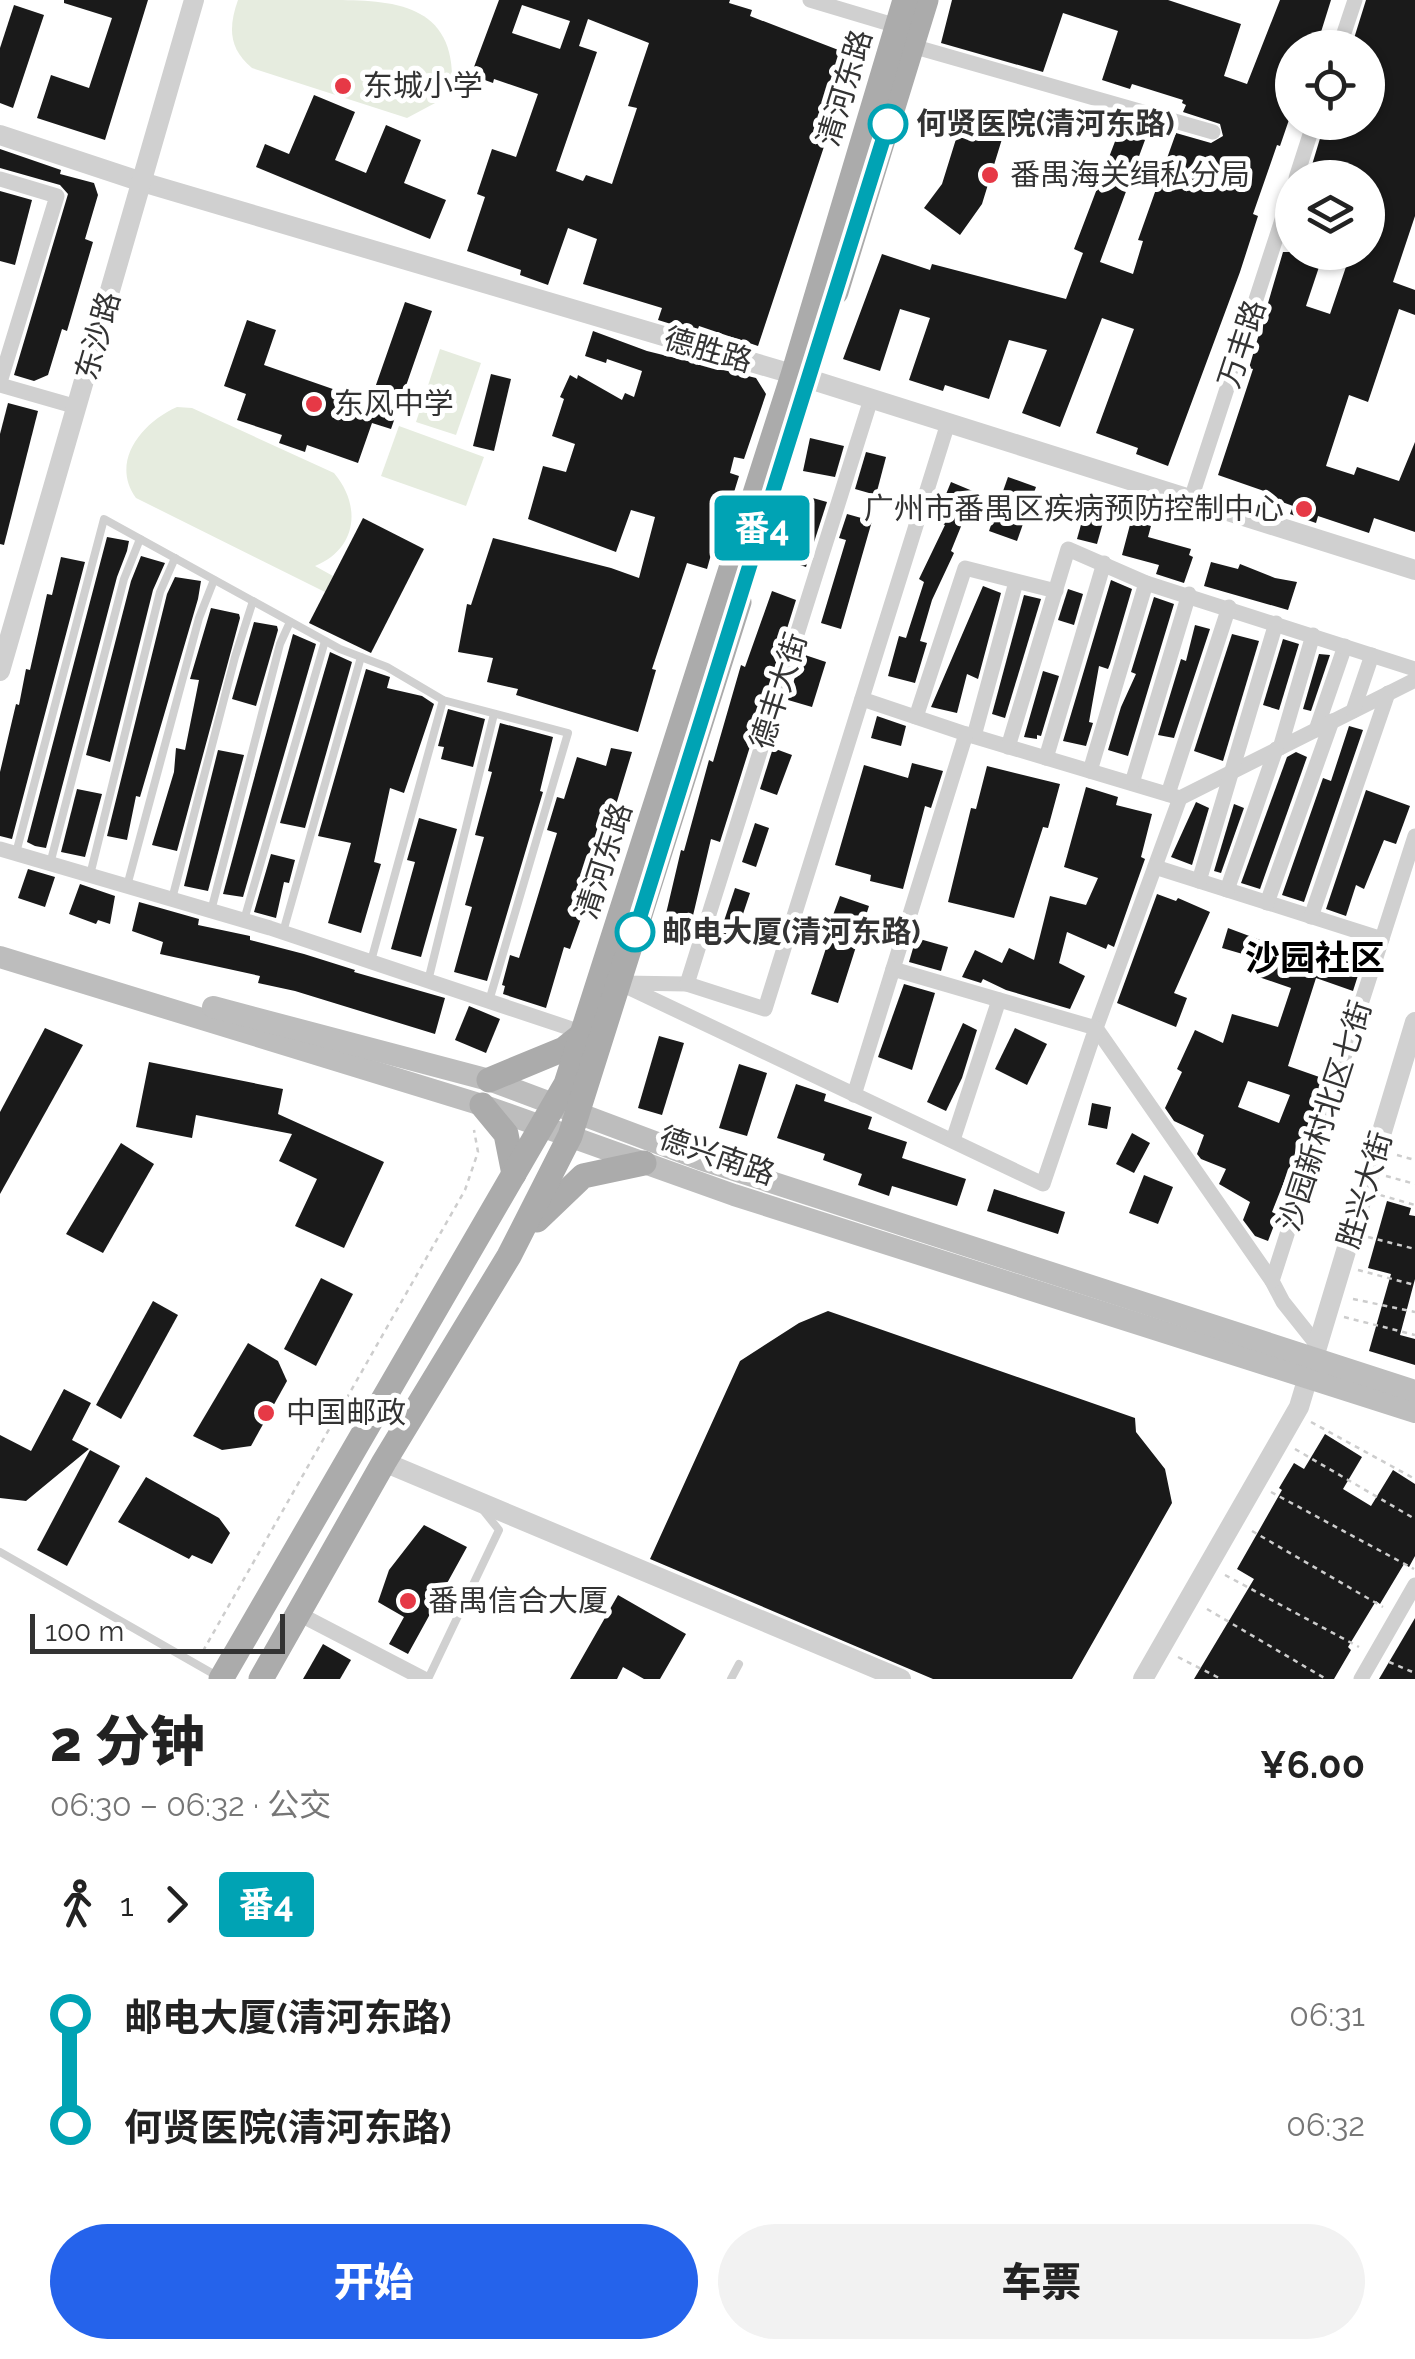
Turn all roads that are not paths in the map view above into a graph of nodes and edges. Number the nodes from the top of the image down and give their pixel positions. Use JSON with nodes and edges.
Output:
{"nodes":[{"id":1,"x":194,"y":0,"type":"edge"},
{"id":2,"x":810,"y":0,"type":"edge"},
{"id":3,"x":905,"y":0,"type":"edge"},
{"id":4,"x":926,"y":0,"type":"edge"},
{"id":5,"x":1354,"y":0,"type":"edge"},
{"id":6,"x":1345,"y":30,"type":"edge"},
{"id":7,"x":904,"y":36,"type":"junction"},
{"id":8,"x":1213,"y":132,"type":"dead end"},
{"id":9,"x":0,"y":135,"type":"edge"},
{"id":10,"x":0,"y":179,"type":"edge"},
{"id":11,"x":142,"y":182,"type":"junction"},
{"id":12,"x":1275,"y":241,"type":"edge"},
{"id":13,"x":801,"y":377,"type":"junction"},
{"id":14,"x":0,"y":383,"type":"edge"},
{"id":15,"x":871,"y":399,"type":"junction"},
{"id":16,"x":77,"y":407,"type":"junction"},
{"id":17,"x":948,"y":423,"type":"junction"},
{"id":18,"x":1190,"y":499,"type":"junction"},
{"id":19,"x":140,"y":539,"type":"junction"},
{"id":20,"x":175,"y":558,"type":"junction"},
{"id":21,"x":1104,"y":564,"type":"junction"},
{"id":22,"x":1415,"y":570,"type":"edge"},
{"id":23,"x":214,"y":580,"type":"junction"},
{"id":24,"x":1016,"y":582,"type":"junction"},
{"id":25,"x":1146,"y":583,"type":"junction"},
{"id":26,"x":1056,"y":592,"type":"junction"},
{"id":27,"x":1189,"y":594,"type":"junction"},
{"id":28,"x":253,"y":601,"type":"junction"},
{"id":29,"x":1229,"y":607,"type":"junction"},
{"id":30,"x":8,"y":615,"type":"edge"},
{"id":31,"x":290,"y":622,"type":"junction"},
{"id":32,"x":1276,"y":623,"type":"junction"},
{"id":33,"x":1313,"y":635,"type":"junction"},
{"id":34,"x":325,"y":641,"type":"junction"},
{"id":35,"x":1345,"y":646,"type":"junction"},
{"id":36,"x":1372,"y":655,"type":"junction"},
{"id":37,"x":361,"y":657,"type":"junction"},
{"id":38,"x":1415,"y":669,"type":"edge"},
{"id":39,"x":0,"y":671,"type":"edge"},
{"id":40,"x":1415,"y":680,"type":"edge"},
{"id":41,"x":1388,"y":693,"type":"junction"},
{"id":42,"x":862,"y":699,"type":"junction"},
{"id":43,"x":443,"y":700,"type":"junction"},
{"id":44,"x":1353,"y":711,"type":"junction"},
{"id":45,"x":494,"y":714,"type":"junction"},
{"id":46,"x":916,"y":717,"type":"junction"},
{"id":47,"x":1332,"y":721,"type":"junction"},
{"id":48,"x":1316,"y":730,"type":"junction"},
{"id":49,"x":970,"y":735,"type":"junction"},
{"id":50,"x":1008,"y":747,"type":"junction"},
{"id":51,"x":1278,"y":748,"type":"junction"},
{"id":52,"x":1046,"y":758,"type":"junction"},
{"id":53,"x":1090,"y":771,"type":"junction"},
{"id":54,"x":1229,"y":773,"type":"junction"},
{"id":55,"x":1132,"y":783,"type":"junction"},
{"id":56,"x":1174,"y":796,"type":"junction"},
{"id":57,"x":1415,"y":836,"type":"edge"},
{"id":58,"x":8,"y":851,"type":"edge"},
{"id":59,"x":50,"y":864,"type":"junction"},
{"id":60,"x":1155,"y":867,"type":"junction"},
{"id":61,"x":90,"y":875,"type":"junction"},
{"id":62,"x":1199,"y":881,"type":"junction"},
{"id":63,"x":127,"y":886,"type":"junction"},
{"id":64,"x":1228,"y":890,"type":"junction"},
{"id":65,"x":172,"y":899,"type":"junction"},
{"id":66,"x":1267,"y":903,"type":"junction"},
{"id":67,"x":211,"y":910,"type":"junction"},
{"id":68,"x":1311,"y":916,"type":"junction"},
{"id":69,"x":244,"y":920,"type":"junction"},
{"id":70,"x":283,"y":932,"type":"junction"},
{"id":71,"x":1382,"y":940,"type":"junction"},
{"id":72,"x":0,"y":941,"type":"edge"},
{"id":73,"x":0,"y":957,"type":"edge"},
{"id":74,"x":371,"y":962,"type":"junction"},
{"id":75,"x":893,"y":968,"type":"junction"},
{"id":76,"x":428,"y":980,"type":"junction"},
{"id":77,"x":619,"y":983,"type":"junction"},
{"id":78,"x":687,"y":984,"type":"junction"},
{"id":79,"x":999,"y":1000,"type":"junction"},
{"id":80,"x":488,"y":1001,"type":"junction"},
{"id":81,"x":1415,"y":1022,"type":"edge"},
{"id":82,"x":1096,"y":1028,"type":"junction"},
{"id":83,"x":584,"y":1033,"type":"junction"},
{"id":84,"x":854,"y":1096,"type":"junction"},
{"id":85,"x":482,"y":1105,"type":"junction"},
{"id":86,"x":568,"y":1118,"type":"junction"},
{"id":87,"x":542,"y":1126,"type":"junction"},
{"id":88,"x":953,"y":1140,"type":"junction"},
{"id":89,"x":644,"y":1163,"type":"junction"},
{"id":90,"x":514,"y":1174,"type":"junction"},
{"id":91,"x":477,"y":1238,"type":"junction"},
{"id":92,"x":509,"y":1256,"type":"junction"},
{"id":93,"x":1272,"y":1281,"type":"junction"},
{"id":94,"x":1315,"y":1365,"type":"junction"},
{"id":95,"x":1415,"y":1391,"type":"edge"},
{"id":96,"x":1415,"y":1412,"type":"edge"},
{"id":97,"x":384,"y":1462,"type":"junction"},
{"id":98,"x":474,"y":1500,"type":"junction"},
{"id":99,"x":0,"y":1552,"type":"edge"},
{"id":100,"x":1415,"y":1586,"type":"edge"},
{"id":101,"x":300,"y":1614,"type":"junction"},
{"id":102,"x":738,"y":1664,"type":"dead end"},
{"id":103,"x":221,"y":1679,"type":"edge"},
{"id":104,"x":261,"y":1679,"type":"edge"},
{"id":105,"x":426,"y":1679,"type":"edge"},
{"id":106,"x":731,"y":1679,"type":"edge"},
{"id":107,"x":902,"y":1679,"type":"edge"},
{"id":108,"x":1143,"y":1679,"type":"edge"},
{"id":109,"x":1153,"y":1679,"type":"edge"},
{"id":110,"x":1361,"y":1679,"type":"edge"}],
"edges":[{"from":1,"to":11,"type":"street","name":"东沙路"},
{"from":2,"to":7,"type":"street"},
{"from":3,"to":7,"type":"main road","name":"清河东路"},
{"from":4,"to":7,"type":"main road","name":"清河东路"},
{"from":5,"to":6,"type":"street"},
{"from":7,"to":8,"type":"street"},
{"from":7,"to":13,"type":"main road","name":"清河东路"},
{"from":9,"to":11,"type":"street","name":"德胜路"},
{"from":10,"to":14,"type":"street"},
{"from":11,"to":13,"type":"street","name":"德胜路"},
{"from":11,"to":16,"type":"street","name":"东沙路"},
{"from":12,"to":18,"type":"street","name":"万丰路"},
{"from":13,"to":15,"type":"street","name":"德胜路"},
{"from":13,"to":77,"type":"main road","name":"清河东路"},
{"from":13,"to":83,"type":"main road","name":"清河东路"},
{"from":14,"to":16,"type":"street"},
{"from":15,"to":17,"type":"street","name":"德胜路"},
{"from":15,"to":78,"type":"street","name":"德丰大街"},
{"from":16,"to":30,"type":"street","name":"东沙路"},
{"from":17,"to":18,"type":"street","name":"德胜路"},
{"from":17,"to":42,"type":"street"},
{"from":18,"to":22,"type":"street","name":"德胜路"},
{"from":19,"to":20,"type":"lane"},
{"from":19,"to":58,"type":"lane"},
{"from":19,"to":59,"type":"lane"},
{"from":20,"to":23,"type":"lane"},
{"from":20,"to":61,"type":"lane"},
{"from":21,"to":25,"type":"street"},
{"from":21,"to":26,"type":"street"},
{"from":21,"to":52,"type":"street"},
{"from":23,"to":28,"type":"lane"},
{"from":23,"to":63,"type":"lane"},
{"from":24,"to":26,"type":"street"},
{"from":24,"to":46,"type":"street"},
{"from":24,"to":49,"type":"street"},
{"from":25,"to":27,"type":"street"},
{"from":25,"to":53,"type":"street"},
{"from":26,"to":50,"type":"street"},
{"from":27,"to":29,"type":"street"},
{"from":27,"to":55,"type":"street"},
{"from":28,"to":31,"type":"lane"},
{"from":28,"to":65,"type":"lane"},
{"from":29,"to":32,"type":"street"},
{"from":29,"to":56,"type":"street"},
{"from":30,"to":39,"type":"street","name":"东沙路"},
{"from":31,"to":34,"type":"lane"},
{"from":31,"to":67,"type":"lane"},
{"from":32,"to":33,"type":"street"},
{"from":32,"to":54,"type":"street"},
{"from":33,"to":35,"type":"street"},
{"from":33,"to":51,"type":"street"},
{"from":34,"to":37,"type":"lane"},
{"from":34,"to":69,"type":"lane"},
{"from":35,"to":36,"type":"street"},
{"from":35,"to":48,"type":"street"},
{"from":36,"to":38,"type":"street"},
{"from":36,"to":44,"type":"street"},
{"from":37,"to":43,"type":"lane"},
{"from":37,"to":70,"type":"lane"},
{"from":40,"to":41,"type":"street"},
{"from":41,"to":44,"type":"street"},
{"from":41,"to":68,"type":"street"},
{"from":42,"to":46,"type":"street"},
{"from":42,"to":78,"type":"street"},
{"from":43,"to":45,"type":"lane"},
{"from":43,"to":74,"type":"lane"},
{"from":44,"to":47,"type":"street"},
{"from":45,"to":76,"type":"lane"},
{"from":45,"to":80,"type":"lane"},
{"from":46,"to":49,"type":"street"},
{"from":47,"to":48,"type":"street"},
{"from":47,"to":66,"type":"street"},
{"from":48,"to":51,"type":"street"},
{"from":49,"to":50,"type":"street"},
{"from":49,"to":75,"type":"street"},
{"from":50,"to":52,"type":"street"},
{"from":51,"to":54,"type":"street"},
{"from":51,"to":64,"type":"street"},
{"from":52,"to":53,"type":"street"},
{"from":53,"to":55,"type":"street"},
{"from":54,"to":56,"type":"street"},
{"from":54,"to":62,"type":"street"},
{"from":55,"to":56,"type":"street"},
{"from":56,"to":60,"type":"street"},
{"from":57,"to":71,"type":"street","name":"沙园新村北区七街"},
{"from":58,"to":59,"type":"street"},
{"from":59,"to":61,"type":"street"},
{"from":60,"to":62,"type":"street"},
{"from":60,"to":82,"type":"street"},
{"from":61,"to":63,"type":"street"},
{"from":62,"to":64,"type":"street"},
{"from":63,"to":65,"type":"street"},
{"from":64,"to":66,"type":"street"},
{"from":65,"to":67,"type":"street"},
{"from":66,"to":68,"type":"street"},
{"from":67,"to":69,"type":"street"},
{"from":68,"to":71,"type":"street"},
{"from":69,"to":70,"type":"street"},
{"from":70,"to":74,"type":"street"},
{"from":71,"to":93,"type":"street","name":"沙园新村北区七街"},
{"from":72,"to":85,"type":"main road","name":"德兴南路"},
{"from":73,"to":85,"type":"main road","name":"德兴南路"},
{"from":74,"to":76,"type":"street"},
{"from":75,"to":79,"type":"street"},
{"from":75,"to":84,"type":"street"},
{"from":76,"to":80,"type":"street"},
{"from":77,"to":78,"type":"street"},
{"from":77,"to":84,"type":"street"},
{"from":77,"to":86,"type":"main road","name":"清河东路"},
{"from":79,"to":82,"type":"street"},
{"from":79,"to":88,"type":"street"},
{"from":80,"to":83,"type":"street"},
{"from":81,"to":94,"type":"street","name":"胜兴大街"},
{"from":82,"to":88,"type":"street"},
{"from":82,"to":93,"type":"street"},
{"from":83,"to":85,"type":"main road"},
{"from":83,"to":86,"type":"main road","name":"清河东路"},
{"from":84,"to":88,"type":"street"},
{"from":85,"to":86,"type":"main road","name":"德兴南路"},
{"from":85,"to":87,"type":"main road","name":"德兴南路"},
{"from":85,"to":90,"type":"main road"},
{"from":86,"to":87,"type":"main road","name":"清河东路"},
{"from":86,"to":89,"type":"main road","name":"德兴南路"},
{"from":86,"to":92,"type":"main road","name":"清河东路"},
{"from":86,"to":94,"type":"main road","name":"德兴南路"},
{"from":87,"to":90,"type":"main road","name":"清河东路"},
{"from":89,"to":92,"type":"main road"},
{"from":89,"to":94,"type":"main road","name":"德兴南路"},
{"from":90,"to":91,"type":"main road","name":"清河东路"},
{"from":91,"to":92,"type":"main road"},
{"from":91,"to":103,"type":"main road","name":"清河东路"},
{"from":92,"to":97,"type":"main road","name":"清河东路"},
{"from":93,"to":94,"type":"street"},
{"from":94,"to":95,"type":"main road","name":"德兴南路"},
{"from":94,"to":96,"type":"main road","name":"德兴南路"},
{"from":94,"to":108,"type":"street","name":"胜兴大街"},
{"from":94,"to":109,"type":"street"},
{"from":97,"to":98,"type":"street"},
{"from":97,"to":101,"type":"main road","name":"清河东路"},
{"from":98,"to":105,"type":"lane"},
{"from":98,"to":107,"type":"street"},
{"from":99,"to":103,"type":"lane"},
{"from":100,"to":110,"type":"street"},
{"from":101,"to":104,"type":"main road","name":"清河东路"},
{"from":101,"to":105,"type":"street"},
{"from":102,"to":106,"type":"lane"}]}
